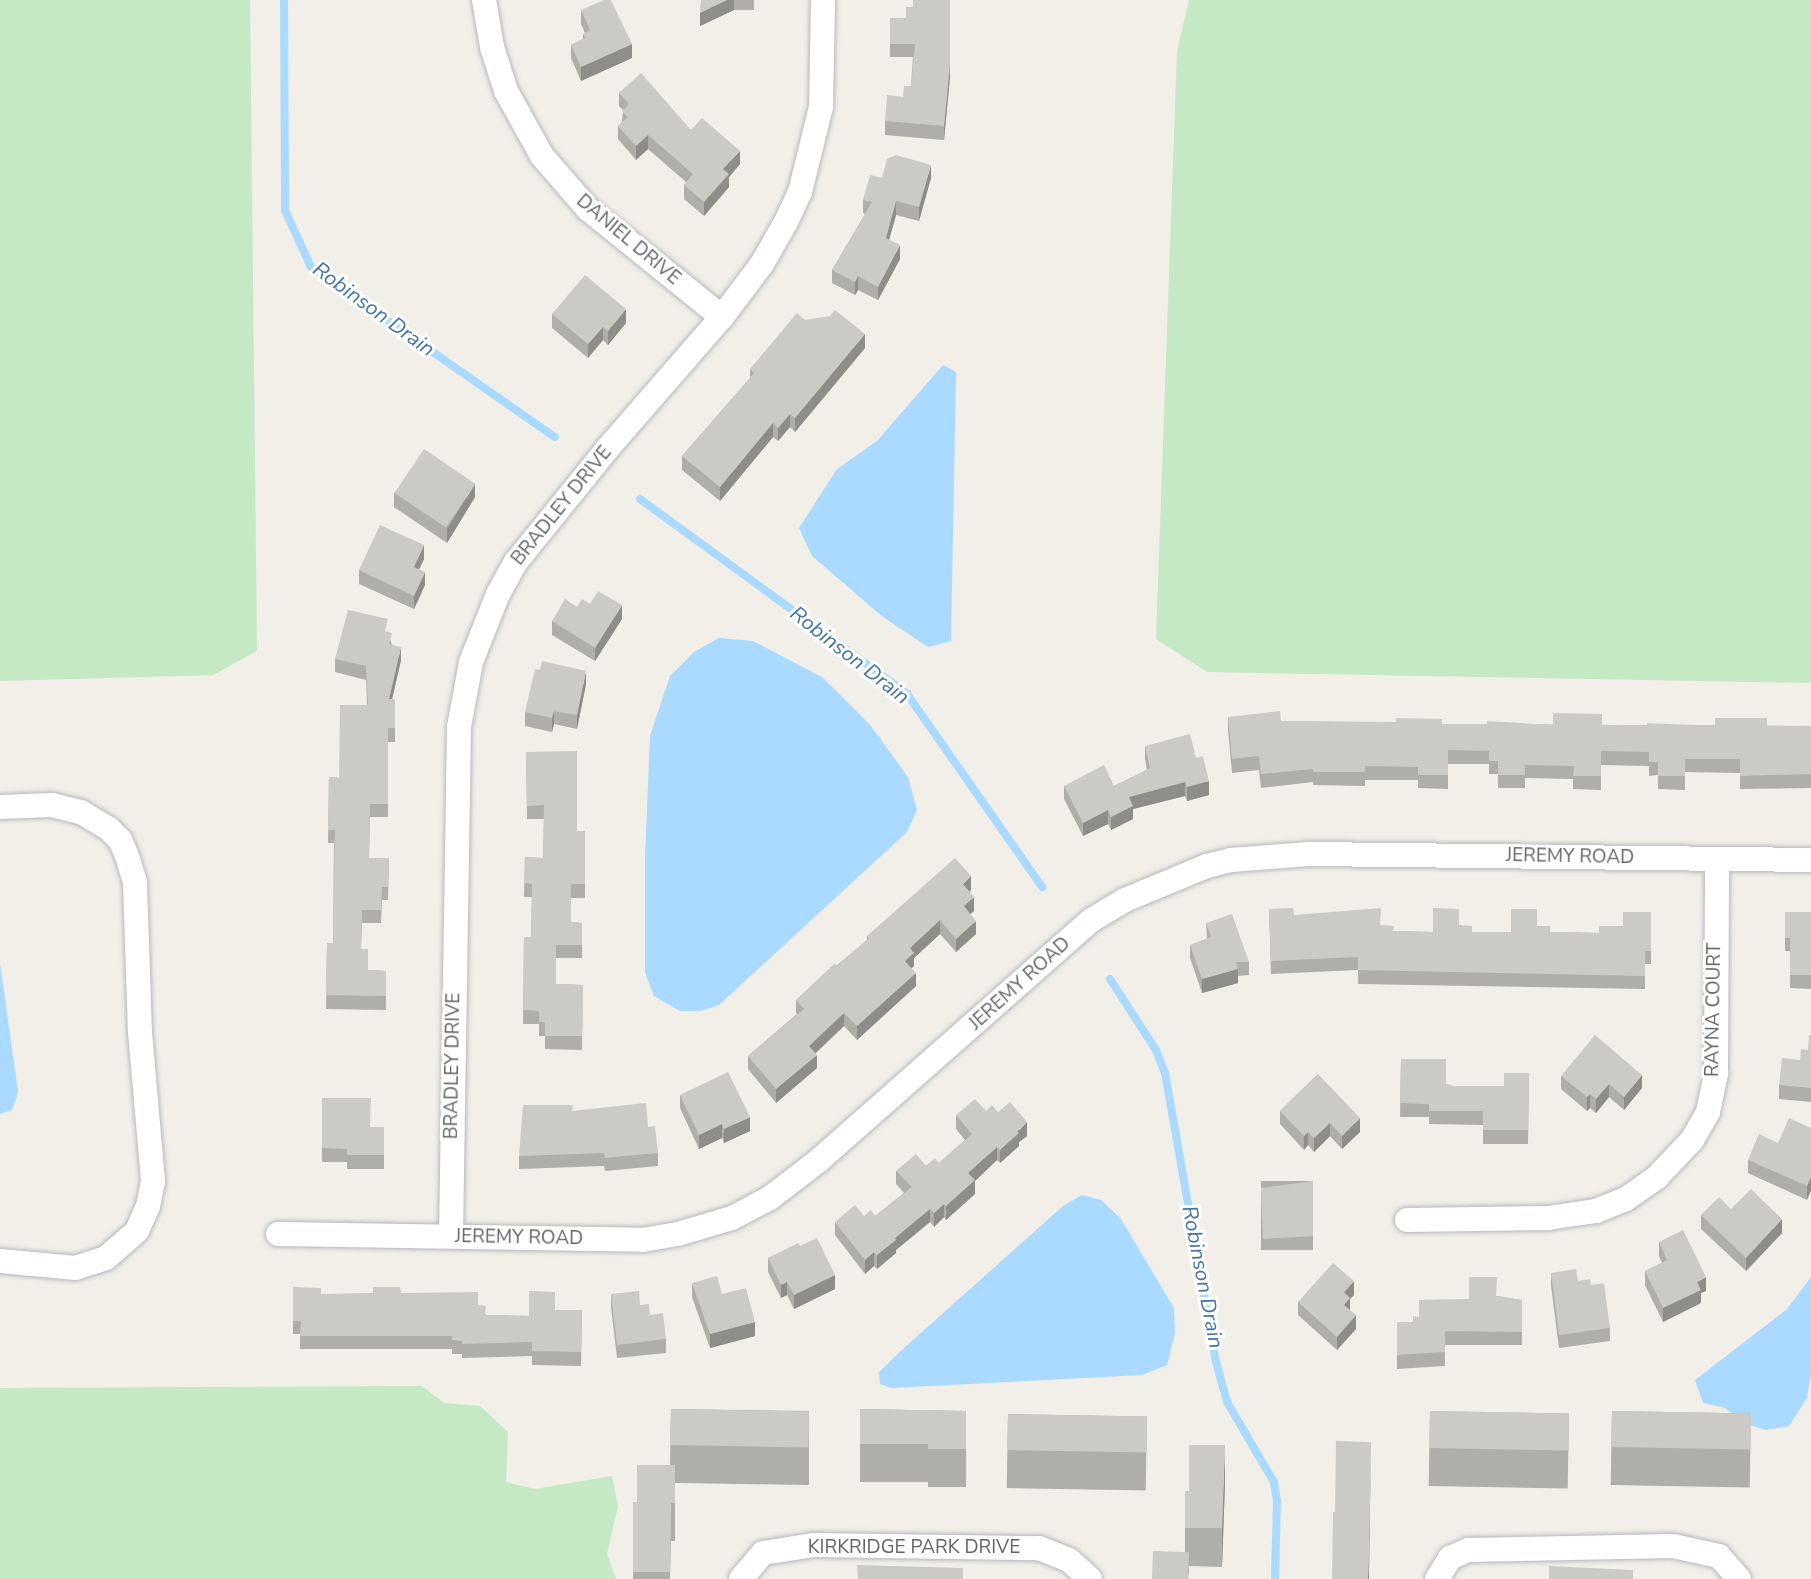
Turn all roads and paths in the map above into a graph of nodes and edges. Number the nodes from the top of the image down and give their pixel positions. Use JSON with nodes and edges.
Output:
{"nodes":[{"id":1,"x":484,"y":0,"type":"edge"},
{"id":2,"x":823,"y":0,"type":"edge"},
{"id":3,"x":722,"y":317,"type":"junction"},
{"id":4,"x":0,"y":807,"type":"edge"},
{"id":5,"x":1717,"y":859,"type":"junction"},
{"id":6,"x":1811,"y":860,"type":"edge"},
{"id":7,"x":1408,"y":1220,"type":"dead end"},
{"id":8,"x":278,"y":1234,"type":"dead end"},
{"id":9,"x":451,"y":1236,"type":"junction"},
{"id":10,"x":0,"y":1261,"type":"edge"},
{"id":11,"x":741,"y":1579,"type":"edge"},
{"id":12,"x":1090,"y":1579,"type":"edge"},
{"id":13,"x":1437,"y":1579,"type":"edge"},
{"id":14,"x":1739,"y":1579,"type":"edge"}],
"edges":[{"from":1,"to":3,"type":"street","name":"DANIEL DRIVE"},
{"from":2,"to":3,"type":"street","name":"BRADLEY DRIVE"},
{"from":3,"to":9,"type":"street","name":"BRADLEY DRIVE"},
{"from":4,"to":10,"type":"street"},
{"from":5,"to":6,"type":"street","name":"JEREMY ROAD"},
{"from":5,"to":7,"type":"street","name":"RAYNA COURT"},
{"from":5,"to":9,"type":"street","name":"JEREMY ROAD"},
{"from":8,"to":9,"type":"street","name":"JEREMY ROAD"},
{"from":11,"to":12,"type":"street","name":"KIRKRIDGE PARK DRIVE"},
{"from":13,"to":14,"type":"street"}]}
